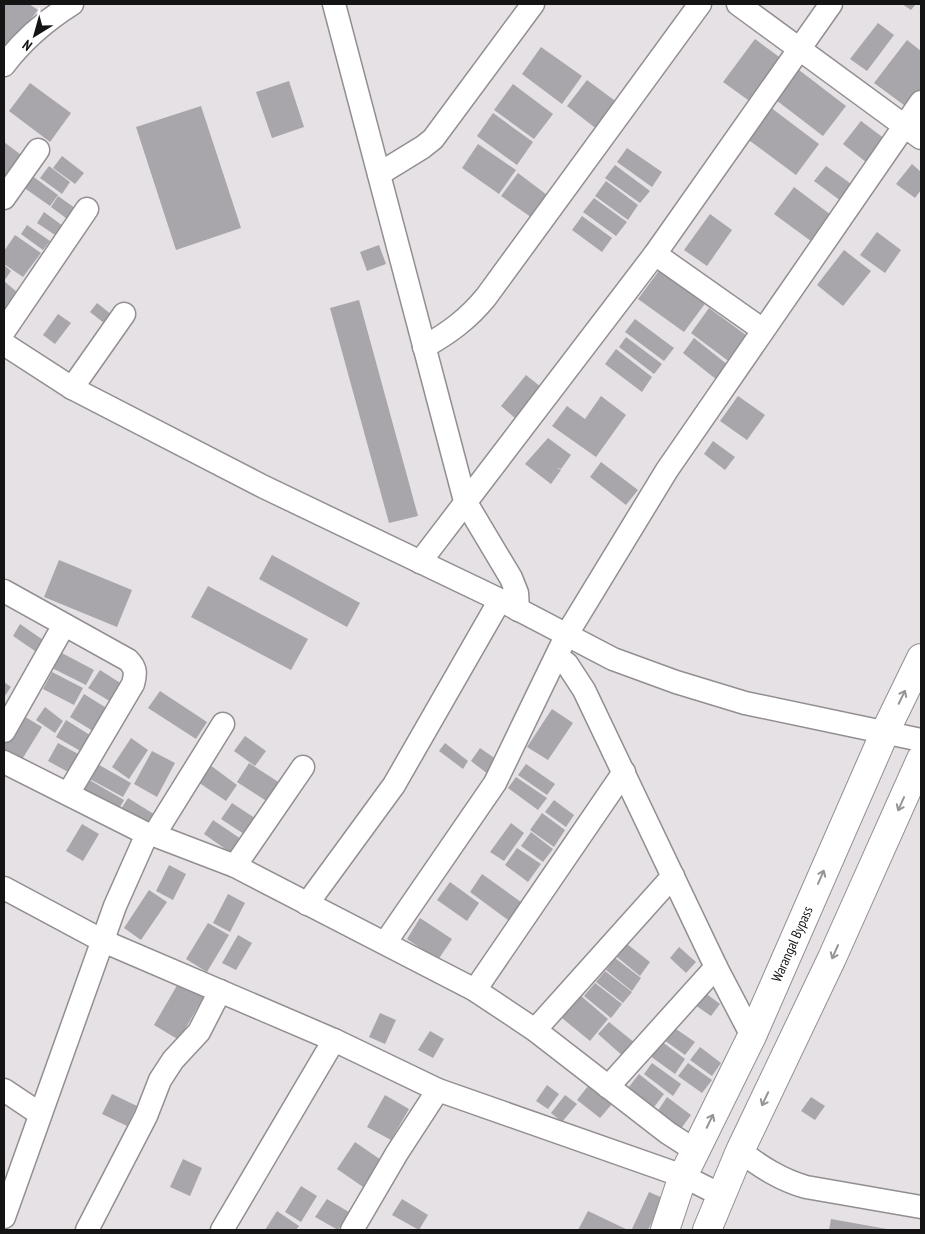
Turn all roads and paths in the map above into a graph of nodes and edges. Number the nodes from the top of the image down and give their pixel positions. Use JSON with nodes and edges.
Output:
{"nodes":[{"id":1,"x":72,"y":4,"type":"edge"},
{"id":2,"x":334,"y":4,"type":"edge"},
{"id":3,"x":533,"y":4,"type":"edge"},
{"id":4,"x":700,"y":4,"type":"edge"},
{"id":5,"x":738,"y":4,"type":"edge"},
{"id":6,"x":831,"y":4,"type":"edge"},
{"id":7,"x":800,"y":49,"type":"junction"},
{"id":8,"x":4,"y":65,"type":"edge"},
{"id":9,"x":921,"y":102,"type":"edge"},
{"id":10,"x":913,"y":132,"type":"edge"},
{"id":11,"x":38,"y":150,"type":"dead end"},
{"id":12,"x":379,"y":174,"type":"junction"},
{"id":13,"x":4,"y":198,"type":"edge"},
{"id":14,"x":87,"y":209,"type":"dead end"},
{"id":15,"x":655,"y":254,"type":"junction"},
{"id":16,"x":124,"y":314,"type":"dead end"},
{"id":17,"x":763,"y":330,"type":"junction"},
{"id":18,"x":4,"y":331,"type":"edge"},
{"id":19,"x":4,"y":344,"type":"edge"},
{"id":20,"x":424,"y":347,"type":"junction"},
{"id":21,"x":72,"y":388,"type":"junction"},
{"id":22,"x":465,"y":501,"type":"junction"},
{"id":23,"x":420,"y":562,"type":"junction"},
{"id":24,"x":4,"y":591,"type":"edge"},
{"id":25,"x":509,"y":605,"type":"junction"},
{"id":26,"x":64,"y":625,"type":"junction"},
{"id":27,"x":567,"y":634,"type":"junction"},
{"id":28,"x":558,"y":656,"type":"junction"},
{"id":29,"x":921,"y":658,"type":"edge"},
{"id":30,"x":222,"y":724,"type":"dead end"},
{"id":31,"x":4,"y":731,"type":"edge"},
{"id":32,"x":885,"y":732,"type":"junction"},
{"id":33,"x":921,"y":740,"type":"edge"},
{"id":34,"x":921,"y":759,"type":"edge"},
{"id":35,"x":4,"y":762,"type":"edge"},
{"id":36,"x":303,"y":767,"type":"dead end"},
{"id":37,"x":624,"y":772,"type":"junction"},
{"id":38,"x":68,"y":794,"type":"junction"},
{"id":39,"x":150,"y":834,"type":"junction"},
{"id":40,"x":235,"y":866,"type":"junction"},
{"id":41,"x":673,"y":876,"type":"junction"},
{"id":42,"x":4,"y":888,"type":"edge"},
{"id":43,"x":307,"y":904,"type":"junction"},
{"id":44,"x":103,"y":941,"type":"junction"},
{"id":45,"x":385,"y":944,"type":"junction"},
{"id":46,"x":716,"y":967,"type":"junction"},
{"id":47,"x":475,"y":990,"type":"junction"},
{"id":48,"x":220,"y":991,"type":"junction"},
{"id":49,"x":535,"y":1030,"type":"junction"},
{"id":50,"x":752,"y":1036,"type":"junction"},
{"id":51,"x":334,"y":1040,"type":"junction"},
{"id":52,"x":608,"y":1087,"type":"junction"},
{"id":53,"x":4,"y":1090,"type":"edge"},
{"id":54,"x":438,"y":1090,"type":"junction"},
{"id":55,"x":40,"y":1114,"type":"junction"},
{"id":56,"x":696,"y":1151,"type":"junction"},
{"id":57,"x":740,"y":1152,"type":"junction"},
{"id":58,"x":683,"y":1176,"type":"junction"},
{"id":59,"x":10,"y":1182,"type":"edge"},
{"id":60,"x":721,"y":1195,"type":"junction"},
{"id":61,"x":921,"y":1207,"type":"edge"},
{"id":62,"x":4,"y":1216,"type":"edge"},
{"id":63,"x":87,"y":1230,"type":"edge"},
{"id":64,"x":222,"y":1230,"type":"edge"},
{"id":65,"x":352,"y":1230,"type":"edge"},
{"id":66,"x":665,"y":1230,"type":"edge"},
{"id":67,"x":707,"y":1230,"type":"edge"}],
"edges":[{"from":1,"to":8,"type":"street"},
{"from":2,"to":12,"type":"street"},
{"from":3,"to":12,"type":"street"},
{"from":4,"to":20,"type":"street"},
{"from":5,"to":7,"type":"street"},
{"from":6,"to":7,"type":"street"},
{"from":7,"to":10,"type":"street"},
{"from":7,"to":15,"type":"street"},
{"from":9,"to":10,"type":"street"},
{"from":10,"to":17,"type":"street"},
{"from":11,"to":13,"type":"street"},
{"from":12,"to":20,"type":"street"},
{"from":14,"to":18,"type":"street"},
{"from":15,"to":17,"type":"street"},
{"from":15,"to":22,"type":"street"},
{"from":16,"to":21,"type":"street"},
{"from":17,"to":27,"type":"street"},
{"from":19,"to":21,"type":"street"},
{"from":20,"to":22,"type":"street"},
{"from":21,"to":23,"type":"street"},
{"from":22,"to":23,"type":"street"},
{"from":22,"to":25,"type":"street"},
{"from":23,"to":25,"type":"street"},
{"from":24,"to":26,"type":"street"},
{"from":25,"to":27,"type":"street"},
{"from":25,"to":43,"type":"street"},
{"from":26,"to":31,"type":"street"},
{"from":26,"to":38,"type":"street"},
{"from":27,"to":28,"type":"street"},
{"from":27,"to":32,"type":"street"},
{"from":28,"to":37,"type":"street"},
{"from":28,"to":45,"type":"street"},
{"from":32,"to":29,"type":"main road","name":"Warangal Bypass","one_way":true},
{"from":30,"to":39,"type":"street"},
{"from":32,"to":33,"type":"street"},
{"from":50,"to":32,"type":"main road","name":"Warangal Bypass","one_way":true},
{"from":34,"to":57,"type":"main road","one_way":true},
{"from":35,"to":38,"type":"street"},
{"from":36,"to":40,"type":"street"},
{"from":37,"to":41,"type":"street"},
{"from":37,"to":47,"type":"street"},
{"from":38,"to":39,"type":"street"},
{"from":39,"to":40,"type":"street"},
{"from":39,"to":44,"type":"street"},
{"from":40,"to":43,"type":"street"},
{"from":41,"to":46,"type":"street"},
{"from":41,"to":49,"type":"street"},
{"from":42,"to":44,"type":"street"},
{"from":43,"to":45,"type":"street"},
{"from":44,"to":48,"type":"street"},
{"from":44,"to":55,"type":"street"},
{"from":45,"to":47,"type":"street"},
{"from":46,"to":50,"type":"street"},
{"from":46,"to":52,"type":"street"},
{"from":47,"to":49,"type":"street"},
{"from":48,"to":51,"type":"street"},
{"from":48,"to":63,"type":"street"},
{"from":49,"to":52,"type":"street"},
{"from":56,"to":50,"type":"main road","name":"Warangal Bypass","one_way":true},
{"from":51,"to":54,"type":"street"},
{"from":51,"to":64,"type":"street"},
{"from":52,"to":56,"type":"street"},
{"from":53,"to":55,"type":"street"},
{"from":54,"to":58,"type":"street"},
{"from":54,"to":65,"type":"street"},
{"from":55,"to":59,"type":"street"},
{"from":56,"to":58,"type":"main road","name":"Warangal Bypass"},
{"from":57,"to":60,"type":"main road"},
{"from":57,"to":61,"type":"street"},
{"from":58,"to":60,"type":"street"},
{"from":58,"to":66,"type":"main road","name":"Warangal Bypass"},
{"from":59,"to":62,"type":"street"},
{"from":60,"to":67,"type":"main road"}]}
